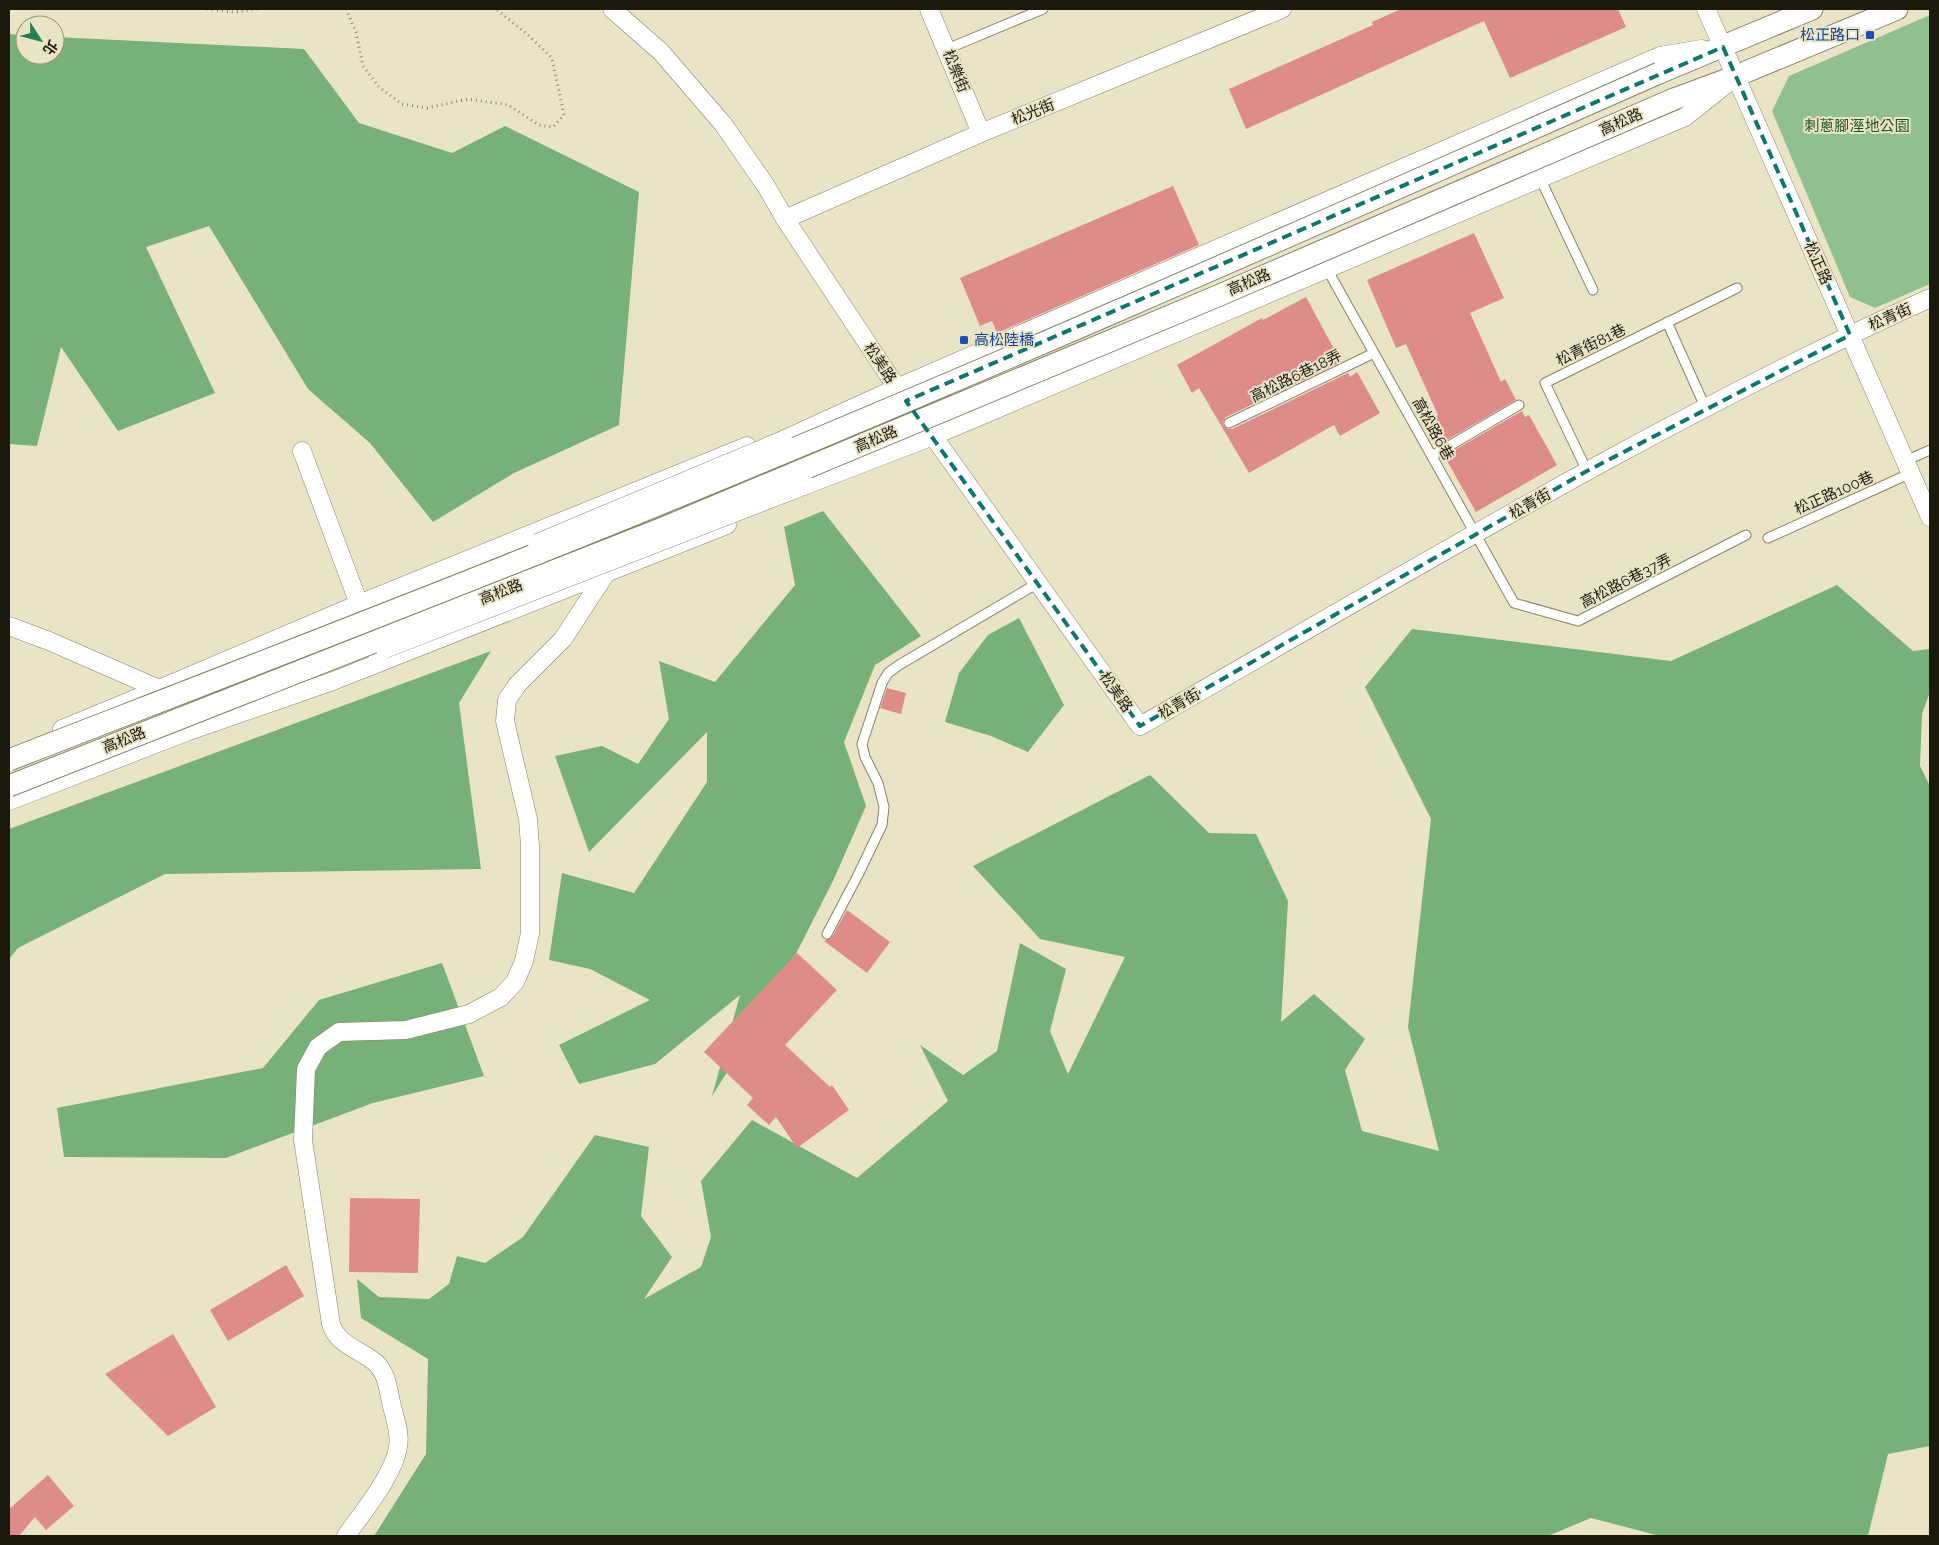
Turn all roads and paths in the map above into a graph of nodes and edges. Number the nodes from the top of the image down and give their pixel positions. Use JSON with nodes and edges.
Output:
{"nodes":[{"id":1,"x":207,"y":9,"type":"edge"},
{"id":2,"x":260,"y":9,"type":"edge"},
{"id":3,"x":346,"y":9,"type":"edge"},
{"id":4,"x":496,"y":9,"type":"edge"},
{"id":5,"x":612,"y":9,"type":"edge"},
{"id":6,"x":928,"y":9,"type":"edge"},
{"id":7,"x":1043,"y":9,"type":"edge"},
{"id":8,"x":1282,"y":9,"type":"edge"},
{"id":9,"x":1706,"y":9,"type":"edge"},
{"id":10,"x":1812,"y":9,"type":"edge"},
{"id":11,"x":1897,"y":9,"type":"edge"},
{"id":12,"x":1722,"y":47,"type":"junction"},
{"id":13,"x":947,"y":50,"type":"junction"},
{"id":14,"x":1736,"y":76,"type":"junction"},
{"id":15,"x":981,"y":133,"type":"junction"},
{"id":16,"x":1540,"y":178,"type":"junction"},
{"id":17,"x":785,"y":219,"type":"junction"},
{"id":18,"x":1327,"y":269,"type":"junction"},
{"id":19,"x":1737,"y":288,"type":"dead end"},
{"id":20,"x":1594,"y":290,"type":"dead end"},
{"id":21,"x":1930,"y":298,"type":"edge"},
{"id":22,"x":1667,"y":322,"type":"junction"},
{"id":23,"x":1850,"y":335,"type":"junction"},
{"id":24,"x":1374,"y":353,"type":"junction"},
{"id":25,"x":897,"y":388,"type":"junction"},
{"id":26,"x":1519,"y":405,"type":"dead end"},
{"id":27,"x":1706,"y":410,"type":"junction"},
{"id":28,"x":1229,"y":423,"type":"dead end"},
{"id":29,"x":801,"y":432,"type":"junction"},
{"id":30,"x":933,"y":436,"type":"junction"},
{"id":31,"x":1930,"y":450,"type":"edge"},
{"id":32,"x":302,"y":451,"type":"dead end"},
{"id":33,"x":1432,"y":456,"type":"junction"},
{"id":34,"x":1908,"y":467,"type":"junction"},
{"id":35,"x":1587,"y":471,"type":"junction"},
{"id":36,"x":823,"y":479,"type":"junction"},
{"id":37,"x":1930,"y":517,"type":"edge"},
{"id":38,"x":1476,"y":535,"type":"junction"},
{"id":39,"x":1746,"y":536,"type":"dead end"},
{"id":40,"x":1768,"y":538,"type":"dead end"},
{"id":41,"x":606,"y":573,"type":"junction"},
{"id":42,"x":1038,"y":583,"type":"junction"},
{"id":43,"x":1514,"y":603,"type":"joint"},
{"id":44,"x":359,"y":604,"type":"junction"},
{"id":45,"x":9,"y":626,"type":"edge"},
{"id":46,"x":320,"y":651,"type":"junction"},
{"id":47,"x":381,"y":662,"type":"junction"},
{"id":48,"x":159,"y":689,"type":"junction"},
{"id":49,"x":1140,"y":726,"type":"joint"},
{"id":50,"x":186,"y":732,"type":"junction"},
{"id":51,"x":9,"y":750,"type":"edge"},
{"id":52,"x":9,"y":760,"type":"edge"},
{"id":53,"x":9,"y":786,"type":"edge"},
{"id":54,"x":9,"y":801,"type":"edge"},
{"id":55,"x":828,"y":934,"type":"dead end"},
{"id":56,"x":346,"y":1536,"type":"edge"}],
"edges":[{"from":1,"to":2,"type":"path"},
{"from":3,"to":4,"type":"path"},
{"from":5,"to":17,"type":"street","name":"松美路"},
{"from":6,"to":13,"type":"street","name":"松樂街"},
{"from":7,"to":13,"type":"lane"},
{"from":8,"to":15,"type":"street","name":"松光街"},
{"from":9,"to":12,"type":"street","name":"松正路"},
{"from":10,"to":12,"type":"street","name":"高松路"},
{"from":11,"to":14,"type":"street","name":"高松路"},
{"from":12,"to":14,"type":"street","name":"松正路"},
{"from":12,"to":25,"type":"street","name":"高松路"},
{"from":12,"to":46,"type":"street","name":"高松路","bridge":true},
{"from":13,"to":15,"type":"street","name":"松樂街"},
{"from":14,"to":16,"type":"street","name":"高松路"},
{"from":14,"to":23,"type":"street","name":"松正路"},
{"from":14,"to":46,"type":"street","name":"高松路","bridge":true},
{"from":15,"to":17,"type":"street","name":"松光街"},
{"from":16,"to":18,"type":"street","name":"高松路"},
{"from":16,"to":20,"type":"lane"},
{"from":17,"to":25,"type":"street","name":"松美路"},
{"from":18,"to":24,"type":"lane","name":"高松路6巷"},
{"from":18,"to":30,"type":"street","name":"高松路"},
{"from":19,"to":22,"type":"lane","name":"松青街81巷"},
{"from":21,"to":23,"type":"street","name":"松青街"},
{"from":22,"to":27,"type":"lane"},
{"from":22,"to":35,"type":"lane","name":"松青街81巷"},
{"from":23,"to":27,"type":"street","name":"松青街"},
{"from":23,"to":34,"type":"street","name":"松正路"},
{"from":24,"to":28,"type":"lane","name":"高松路6巷18弄"},
{"from":24,"to":33,"type":"lane","name":"高松路6巷"},
{"from":25,"to":29,"type":"street","name":"高松路"},
{"from":25,"to":30,"type":"street","name":"松美路"},
{"from":26,"to":33,"type":"lane"},
{"from":27,"to":35,"type":"street","name":"松青街"},
{"from":29,"to":44,"type":"street","name":"高松路"},
{"from":29,"to":46,"type":"street","name":"高松路","bridge":true},
{"from":30,"to":36,"type":"street","name":"高松路"},
{"from":30,"to":42,"type":"street","name":"松美路"},
{"from":31,"to":34,"type":"lane","name":"松正路100巷"},
{"from":32,"to":44,"type":"street"},
{"from":33,"to":38,"type":"lane","name":"高松路6巷"},
{"from":34,"to":37,"type":"street","name":"松正路"},
{"from":34,"to":40,"type":"lane","name":"松正路100巷"},
{"from":35,"to":38,"type":"street","name":"松青街"},
{"from":36,"to":41,"type":"street","name":"高松路"},
{"from":36,"to":46,"type":"street","name":"高松路","bridge":true},
{"from":38,"to":43,"type":"lane","name":"高松路6巷"},
{"from":38,"to":49,"type":"street","name":"松青街"},
{"from":39,"to":43,"type":"lane","name":"高松路6巷37弄"},
{"from":41,"to":47,"type":"street","name":"高松路"},
{"from":41,"to":56,"type":"street"},
{"from":42,"to":49,"type":"street","name":"松美路"},
{"from":42,"to":55,"type":"lane"},
{"from":44,"to":47,"type":"street"},
{"from":44,"to":48,"type":"street","name":"高松路"},
{"from":45,"to":48,"type":"street"},
{"from":46,"to":52,"type":"street","name":"高松路","bridge":true},
{"from":46,"to":53,"type":"street","name":"高松路","bridge":true},
{"from":47,"to":50,"type":"street","name":"高松路"},
{"from":48,"to":50,"type":"street"},
{"from":48,"to":51,"type":"street","name":"高松路"},
{"from":50,"to":54,"type":"street","name":"高松路"}]}
